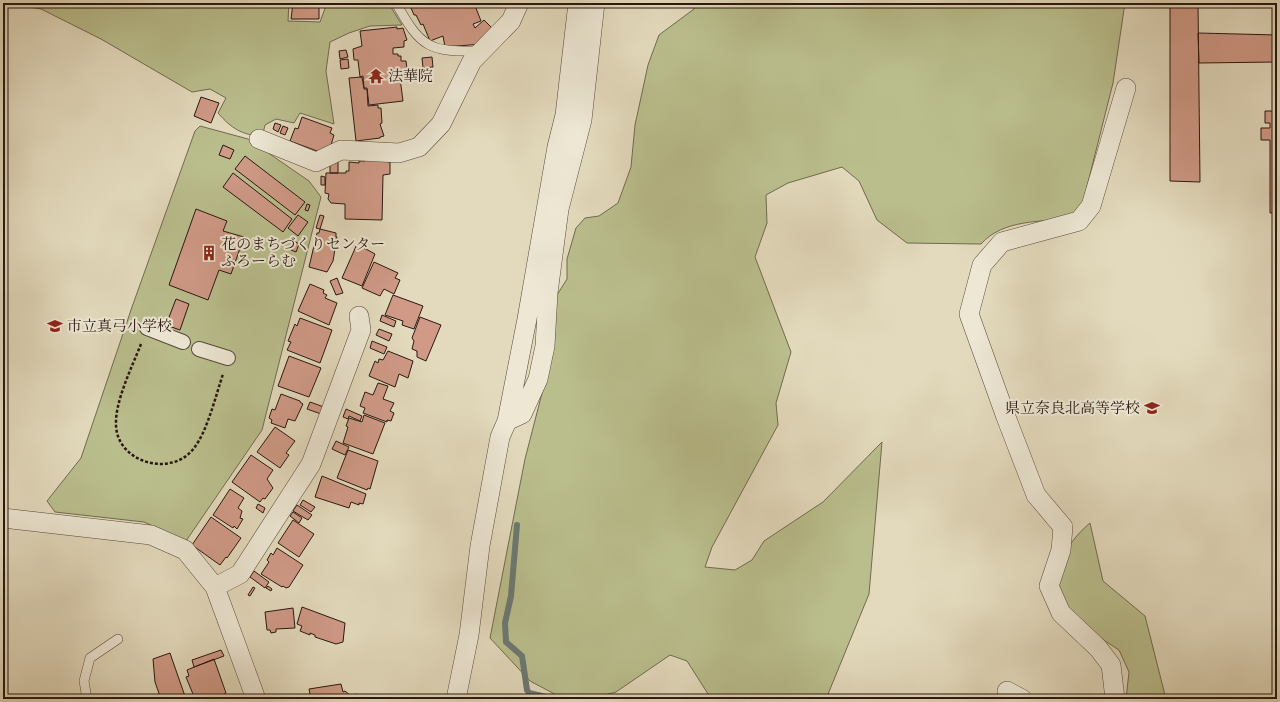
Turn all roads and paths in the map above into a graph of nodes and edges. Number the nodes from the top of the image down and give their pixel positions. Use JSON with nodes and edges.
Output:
{"nodes":[{"id":1,"x":396,"y":3,"type":"edge"},
{"id":2,"x":519,"y":3,"type":"edge"},
{"id":3,"x":578,"y":3,"type":"edge"},
{"id":4,"x":595,"y":3,"type":"edge"},
{"id":5,"x":482,"y":51,"type":"junction"},
{"id":6,"x":1126,"y":88,"type":"dead end"},
{"id":7,"x":259,"y":139,"type":"dead end"},
{"id":8,"x":358,"y":316,"type":"dead end"},
{"id":9,"x":147,"y":328,"type":"joint"},
{"id":10,"x":182,"y":342,"type":"dead end"},
{"id":11,"x":199,"y":349,"type":"dead end"},
{"id":12,"x":228,"y":358,"type":"joint"},
{"id":13,"x":507,"y":421,"type":"junction"},
{"id":14,"x":3,"y":518,"type":"edge"},
{"id":15,"x":215,"y":587,"type":"junction"},
{"id":16,"x":118,"y":639,"type":"dead end"},
{"id":17,"x":86,"y":699,"type":"edge"},
{"id":18,"x":256,"y":699,"type":"edge"},
{"id":19,"x":456,"y":699,"type":"edge"},
{"id":20,"x":1115,"y":699,"type":"edge"}],
"edges":[{"from":1,"to":5,"type":"lane"},
{"from":2,"to":5,"type":"street"},
{"from":3,"to":13,"type":"street"},
{"from":4,"to":13,"type":"street"},
{"from":5,"to":7,"type":"street"},
{"from":6,"to":20,"type":"street"},
{"from":8,"to":15,"type":"street"},
{"from":9,"to":10,"type":"street"},
{"from":9,"to":12,"type":"path"},
{"from":11,"to":12,"type":"street"},
{"from":13,"to":19,"type":"street"},
{"from":14,"to":15,"type":"street"},
{"from":15,"to":18,"type":"street"},
{"from":16,"to":17,"type":"lane"}]}
